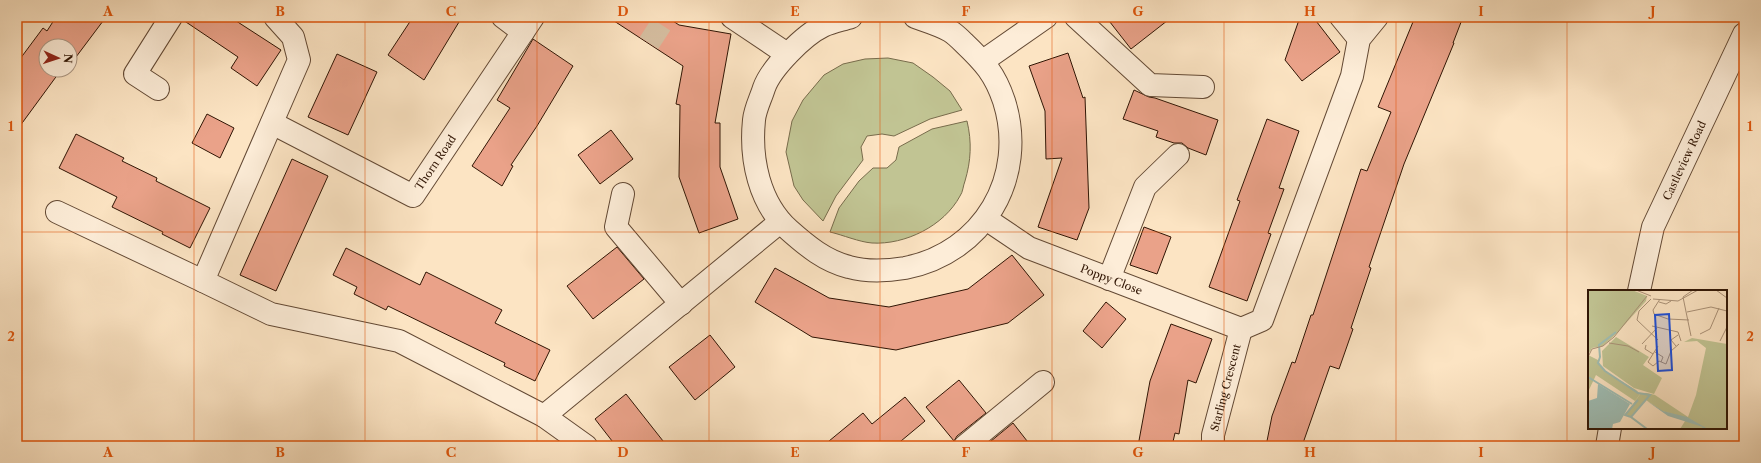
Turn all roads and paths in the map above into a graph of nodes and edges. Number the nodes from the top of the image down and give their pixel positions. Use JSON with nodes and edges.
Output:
{"nodes":[{"id":1,"x":171,"y":17,"type":"edge"},
{"id":2,"x":275,"y":17,"type":"edge"},
{"id":3,"x":503,"y":17,"type":"edge"},
{"id":4,"x":732,"y":17,"type":"edge"},
{"id":5,"x":851,"y":17,"type":"edge"},
{"id":6,"x":915,"y":17,"type":"edge"},
{"id":7,"x":1046,"y":17,"type":"edge"},
{"id":8,"x":1076,"y":17,"type":"edge"},
{"id":9,"x":1341,"y":17,"type":"edge"},
{"id":10,"x":1377,"y":17,"type":"edge"},
{"id":11,"x":528,"y":24,"type":"edge"},
{"id":12,"x":1744,"y":34,"type":"edge"},
{"id":13,"x":1359,"y":39,"type":"junction"},
{"id":14,"x":787,"y":54,"type":"junction"},
{"id":15,"x":983,"y":61,"type":"junction"},
{"id":16,"x":1202,"y":87,"type":"dead end"},
{"id":17,"x":158,"y":89,"type":"dead end"},
{"id":18,"x":272,"y":123,"type":"junction"},
{"id":19,"x":1178,"y":155,"type":"dead end"},
{"id":20,"x":623,"y":194,"type":"dead end"},
{"id":21,"x":57,"y":212,"type":"dead end"},
{"id":22,"x":986,"y":219,"type":"junction"},
{"id":23,"x":780,"y":222,"type":"junction"},
{"id":24,"x":1109,"y":279,"type":"junction"},
{"id":25,"x":203,"y":281,"type":"junction"},
{"id":26,"x":1639,"y":290,"type":"edge"},
{"id":27,"x":681,"y":304,"type":"junction"},
{"id":28,"x":1241,"y":329,"type":"junction"},
{"id":29,"x":1043,"y":382,"type":"dead end"},
{"id":30,"x":544,"y":416,"type":"junction"},
{"id":31,"x":1610,"y":429,"type":"edge"},
{"id":32,"x":586,"y":446,"type":"edge"},
{"id":33,"x":965,"y":446,"type":"edge"},
{"id":34,"x":1213,"y":446,"type":"edge"},
{"id":35,"x":1607,"y":446,"type":"edge"}],
"edges":[{"from":1,"to":17,"type":"street"},
{"from":2,"to":18,"type":"street"},
{"from":3,"to":11,"type":"street"},
{"from":4,"to":14,"type":"street"},
{"from":5,"to":14,"type":"street"},
{"from":6,"to":15,"type":"street"},
{"from":7,"to":15,"type":"street"},
{"from":8,"to":16,"type":"street"},
{"from":9,"to":13,"type":"street"},
{"from":10,"to":13,"type":"street"},
{"from":11,"to":18,"type":"street","name":"Thorn Road"},
{"from":12,"to":26,"type":"street","name":"Castleview Road"},
{"from":13,"to":28,"type":"street"},
{"from":14,"to":23,"type":"street"},
{"from":15,"to":22,"type":"street"},
{"from":18,"to":25,"type":"street"},
{"from":19,"to":24,"type":"street"},
{"from":20,"to":27,"type":"street"},
{"from":21,"to":25,"type":"street"},
{"from":22,"to":23,"type":"street"},
{"from":22,"to":24,"type":"street","name":"Poppy Close"},
{"from":23,"to":27,"type":"street"},
{"from":24,"to":28,"type":"street","name":"Poppy Close"},
{"from":25,"to":30,"type":"street"},
{"from":27,"to":30,"type":"street"},
{"from":28,"to":34,"type":"street","name":"Starling Crescent"},
{"from":29,"to":33,"type":"street"},
{"from":30,"to":32,"type":"street"},
{"from":31,"to":35,"type":"street"}]}
